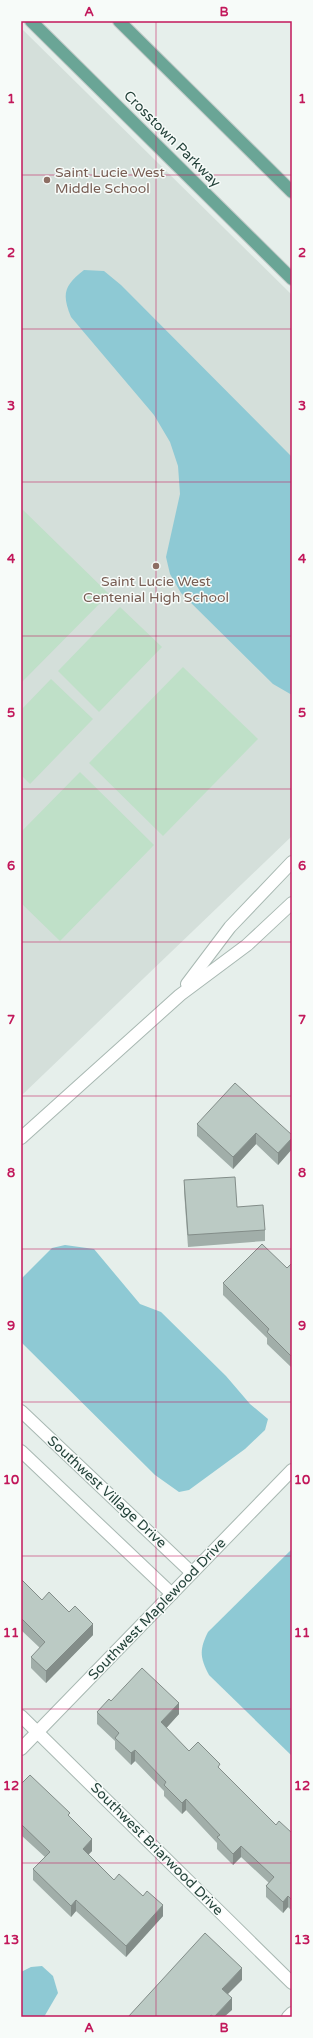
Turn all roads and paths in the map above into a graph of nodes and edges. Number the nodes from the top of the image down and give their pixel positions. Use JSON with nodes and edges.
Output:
{"nodes":[{"id":1,"x":31,"y":21,"type":"edge"},
{"id":2,"x":119,"y":21,"type":"edge"},
{"id":3,"x":292,"y":192,"type":"edge"},
{"id":4,"x":292,"y":279,"type":"edge"},
{"id":5,"x":292,"y":862,"type":"edge"},
{"id":6,"x":292,"y":903,"type":"edge"},
{"id":7,"x":180,"y":995,"type":"junction"},
{"id":8,"x":21,"y":1138,"type":"edge"},
{"id":9,"x":21,"y":1412,"type":"edge"},
{"id":10,"x":21,"y":1451,"type":"edge"},
{"id":11,"x":292,"y":1470,"type":"edge"},
{"id":12,"x":192,"y":1573,"type":"junction"},
{"id":13,"x":172,"y":1594,"type":"junction"},
{"id":14,"x":21,"y":1716,"type":"edge"},
{"id":15,"x":38,"y":1732,"type":"junction"},
{"id":16,"x":21,"y":1749,"type":"edge"},
{"id":17,"x":292,"y":1983,"type":"edge"},
{"id":18,"x":292,"y":2013,"type":"edge"},
{"id":19,"x":288,"y":2017,"type":"edge"}],
"edges":[{"from":1,"to":4,"type":"main road","name":"Crosstown Parkway"},
{"from":2,"to":3,"type":"main road"},
{"from":5,"to":7,"type":"street"},
{"from":6,"to":7,"type":"street"},
{"from":7,"to":8,"type":"street"},
{"from":9,"to":12,"type":"street","name":"Southwest Village Drive"},
{"from":10,"to":13,"type":"street","name":"Southwest Village Drive"},
{"from":11,"to":12,"type":"street","name":"Southwest Maplewood Drive"},
{"from":12,"to":13,"type":"street","name":"Southwest Maplewood Drive"},
{"from":13,"to":15,"type":"street","name":"Southwest Maplewood Drive"},
{"from":14,"to":15,"type":"street","name":"Southwest Briarwood Drive"},
{"from":15,"to":16,"type":"street","name":"Southwest Maplewood Drive"},
{"from":15,"to":17,"type":"street","name":"Southwest Briarwood Drive"},
{"from":18,"to":19,"type":"street"}]}
